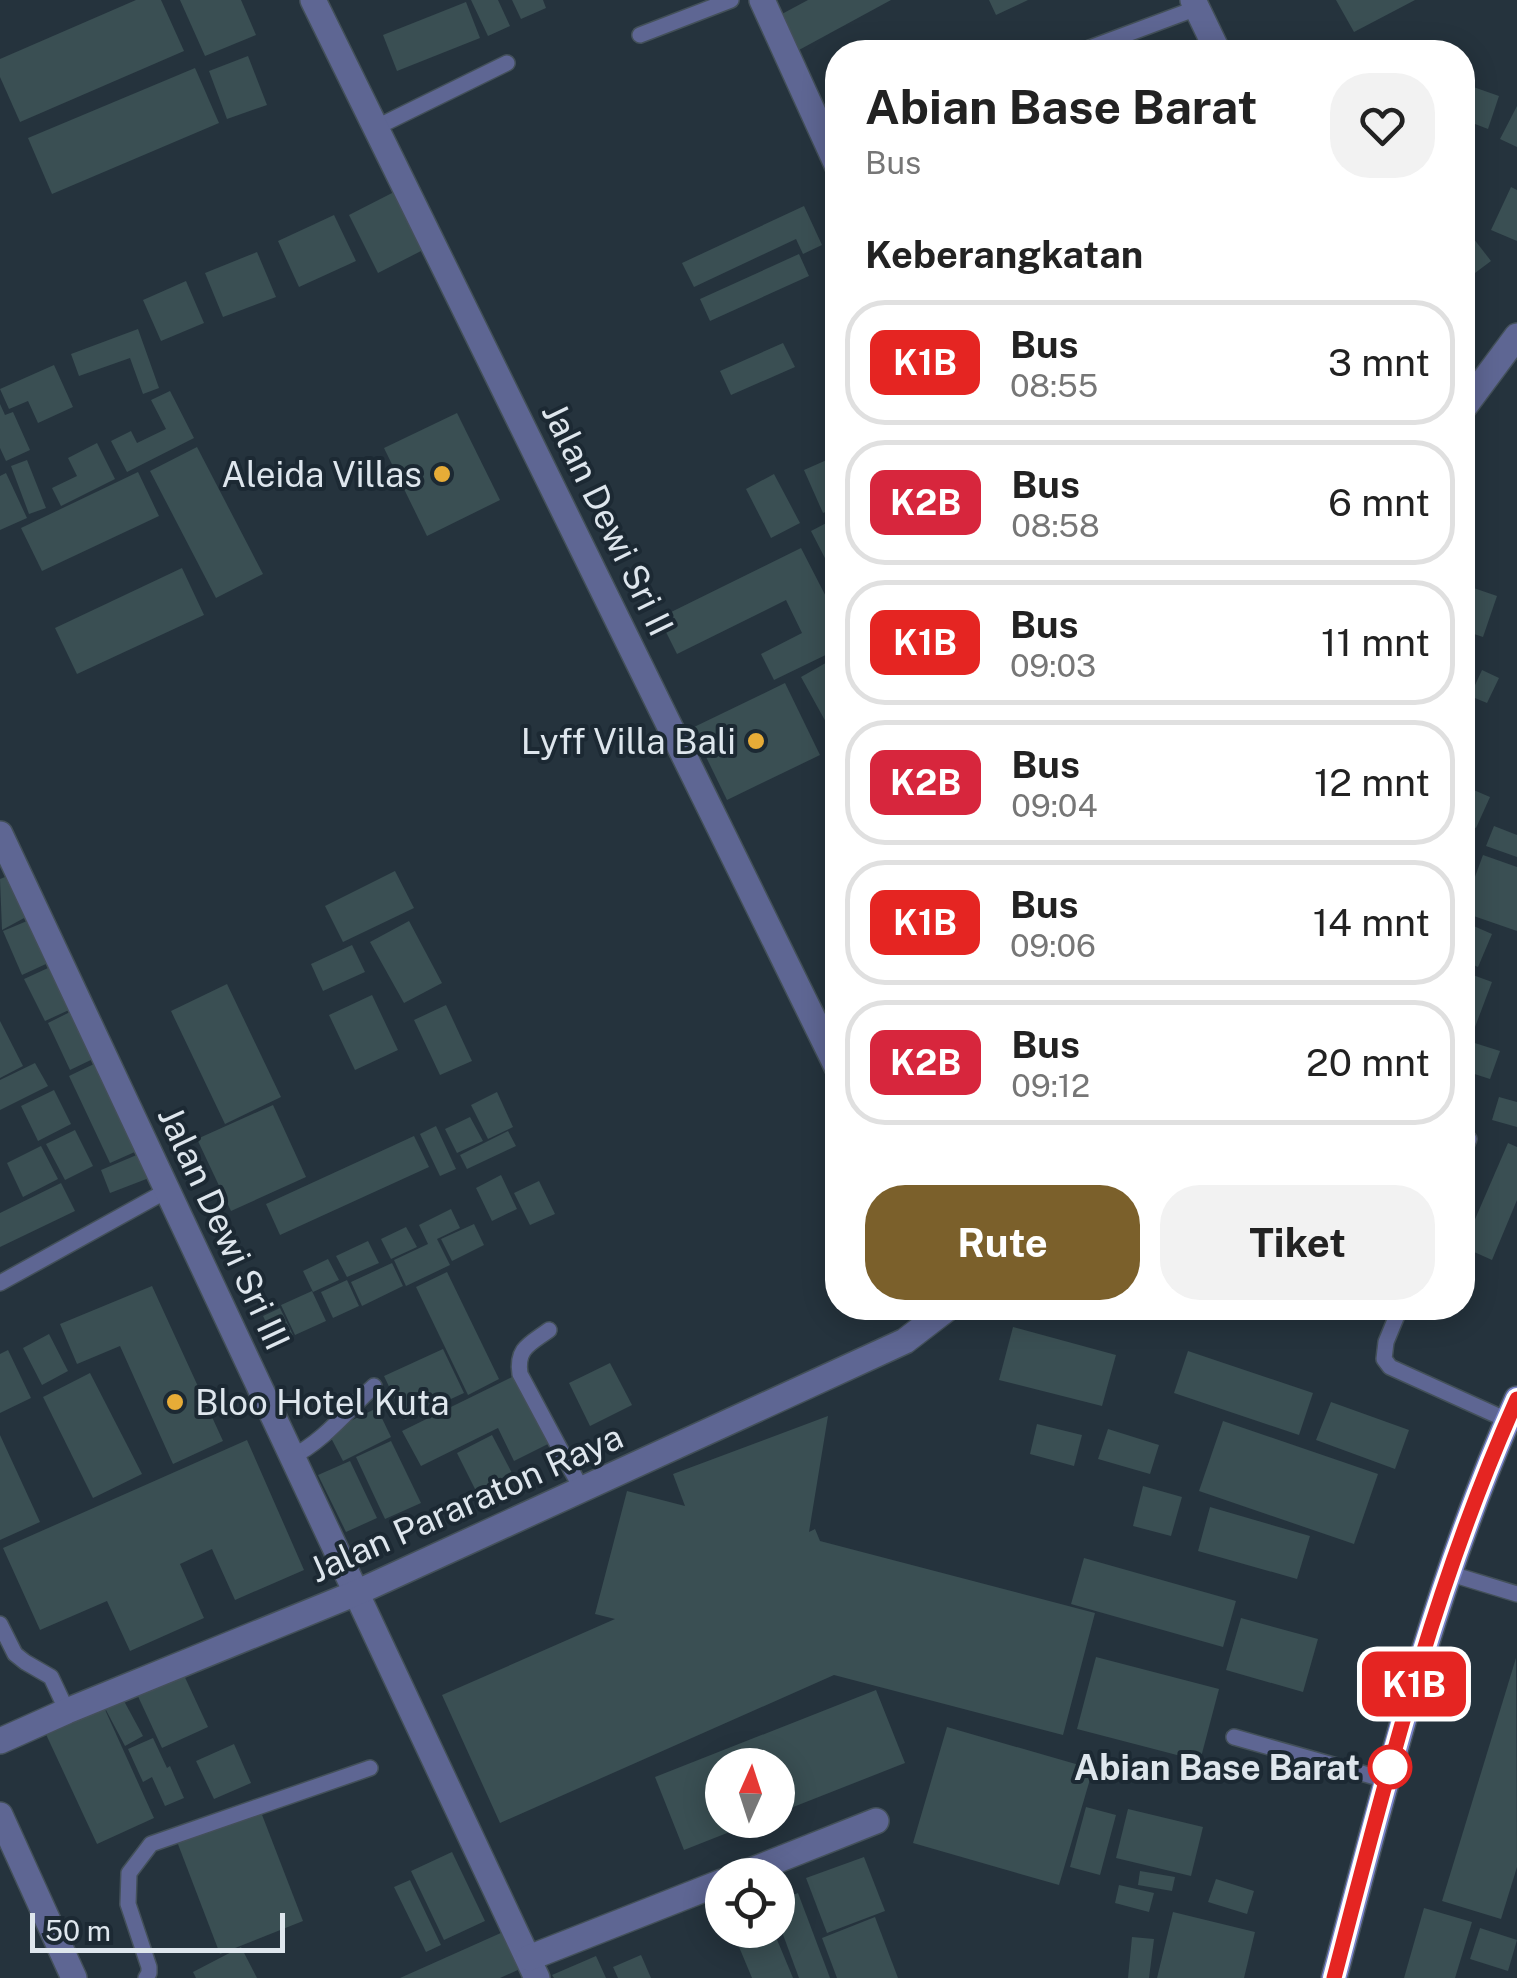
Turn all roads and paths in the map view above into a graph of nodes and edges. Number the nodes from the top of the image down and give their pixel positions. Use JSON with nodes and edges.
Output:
{"nodes":[{"id":1,"x":313,"y":0,"type":"edge"},
{"id":2,"x":731,"y":0,"type":"edge"},
{"id":3,"x":762,"y":0,"type":"edge"},
{"id":4,"x":1195,"y":4,"type":"edge"},
{"id":5,"x":640,"y":34,"type":"dead end"},
{"id":6,"x":1108,"y":40,"type":"edge"},
{"id":7,"x":1212,"y":40,"type":"edge"},
{"id":8,"x":507,"y":63,"type":"dead end"},
{"id":9,"x":376,"y":128,"type":"junction"},
{"id":10,"x":825,"y":138,"type":"edge"},
{"id":11,"x":1517,"y":336,"type":"edge"},
{"id":12,"x":1475,"y":393,"type":"edge"},
{"id":13,"x":0,"y":834,"type":"edge"},
{"id":14,"x":825,"y":1043,"type":"edge"},
{"id":15,"x":168,"y":1190,"type":"junction"},
{"id":16,"x":0,"y":1283,"type":"edge"},
{"id":17,"x":933,"y":1320,"type":"edge"},
{"id":18,"x":1395,"y":1320,"type":"edge"},
{"id":19,"x":549,"y":1330,"type":"dead end"},
{"id":20,"x":374,"y":1386,"type":"dead end"},
{"id":21,"x":1512,"y":1410,"type":"edge"},
{"id":22,"x":291,"y":1457,"type":"junction"},
{"id":23,"x":582,"y":1490,"type":"junction"},
{"id":24,"x":1448,"y":1573,"type":"junction"},
{"id":25,"x":356,"y":1593,"type":"junction"},
{"id":26,"x":1517,"y":1594,"type":"edge"},
{"id":27,"x":0,"y":1624,"type":"edge"},
{"id":28,"x":67,"y":1710,"type":"junction"},
{"id":29,"x":1234,"y":1737,"type":"dead end"},
{"id":30,"x":0,"y":1741,"type":"edge"},
{"id":31,"x":370,"y":1768,"type":"dead end"},
{"id":32,"x":1386,"y":1780,"type":"junction"},
{"id":33,"x":0,"y":1815,"type":"edge"},
{"id":34,"x":876,"y":1821,"type":"dead end"},
{"id":35,"x":783,"y":1858,"type":"edge"},
{"id":36,"x":705,"y":1890,"type":"edge"},
{"id":37,"x":533,"y":1968,"type":"edge"},
{"id":38,"x":74,"y":1978,"type":"edge"},
{"id":39,"x":146,"y":1978,"type":"edge"},
{"id":40,"x":1334,"y":1978,"type":"edge"}],
"edges":[{"from":1,"to":9,"type":"street","name":"Jalan Dewi Sri II"},
{"from":2,"to":5,"type":"lane"},
{"from":3,"to":10,"type":"street"},
{"from":4,"to":6,"type":"lane"},
{"from":4,"to":7,"type":"street"},
{"from":8,"to":9,"type":"lane"},
{"from":9,"to":14,"type":"street","name":"Jalan Dewi Sri II"},
{"from":11,"to":12,"type":"street"},
{"from":13,"to":15,"type":"street","name":"Jalan Dewi Sri III"},
{"from":15,"to":16,"type":"lane"},
{"from":15,"to":22,"type":"street","name":"Jalan Dewi Sri III"},
{"from":17,"to":23,"type":"street","name":"Jalan Pararaton Raya"},
{"from":18,"to":21,"type":"lane"},
{"from":19,"to":23,"type":"lane"},
{"from":20,"to":22,"type":"lane"},
{"from":21,"to":24,"type":"main road"},
{"from":22,"to":25,"type":"street","name":"Jalan Dewi Sri III"},
{"from":23,"to":25,"type":"street","name":"Jalan Pararaton Raya"},
{"from":24,"to":26,"type":"lane"},
{"from":24,"to":32,"type":"main road"},
{"from":25,"to":28,"type":"street","name":"Jalan Pararaton Raya"},
{"from":25,"to":37,"type":"street","name":"Jalan Dewi Sri III"},
{"from":27,"to":28,"type":"lane"},
{"from":28,"to":30,"type":"street","name":"Jalan Pararaton Raya"},
{"from":29,"to":32,"type":"lane"},
{"from":31,"to":39,"type":"lane"},
{"from":32,"to":40,"type":"main road"},
{"from":33,"to":38,"type":"street"},
{"from":34,"to":35,"type":"street"},
{"from":36,"to":37,"type":"street"}]}
